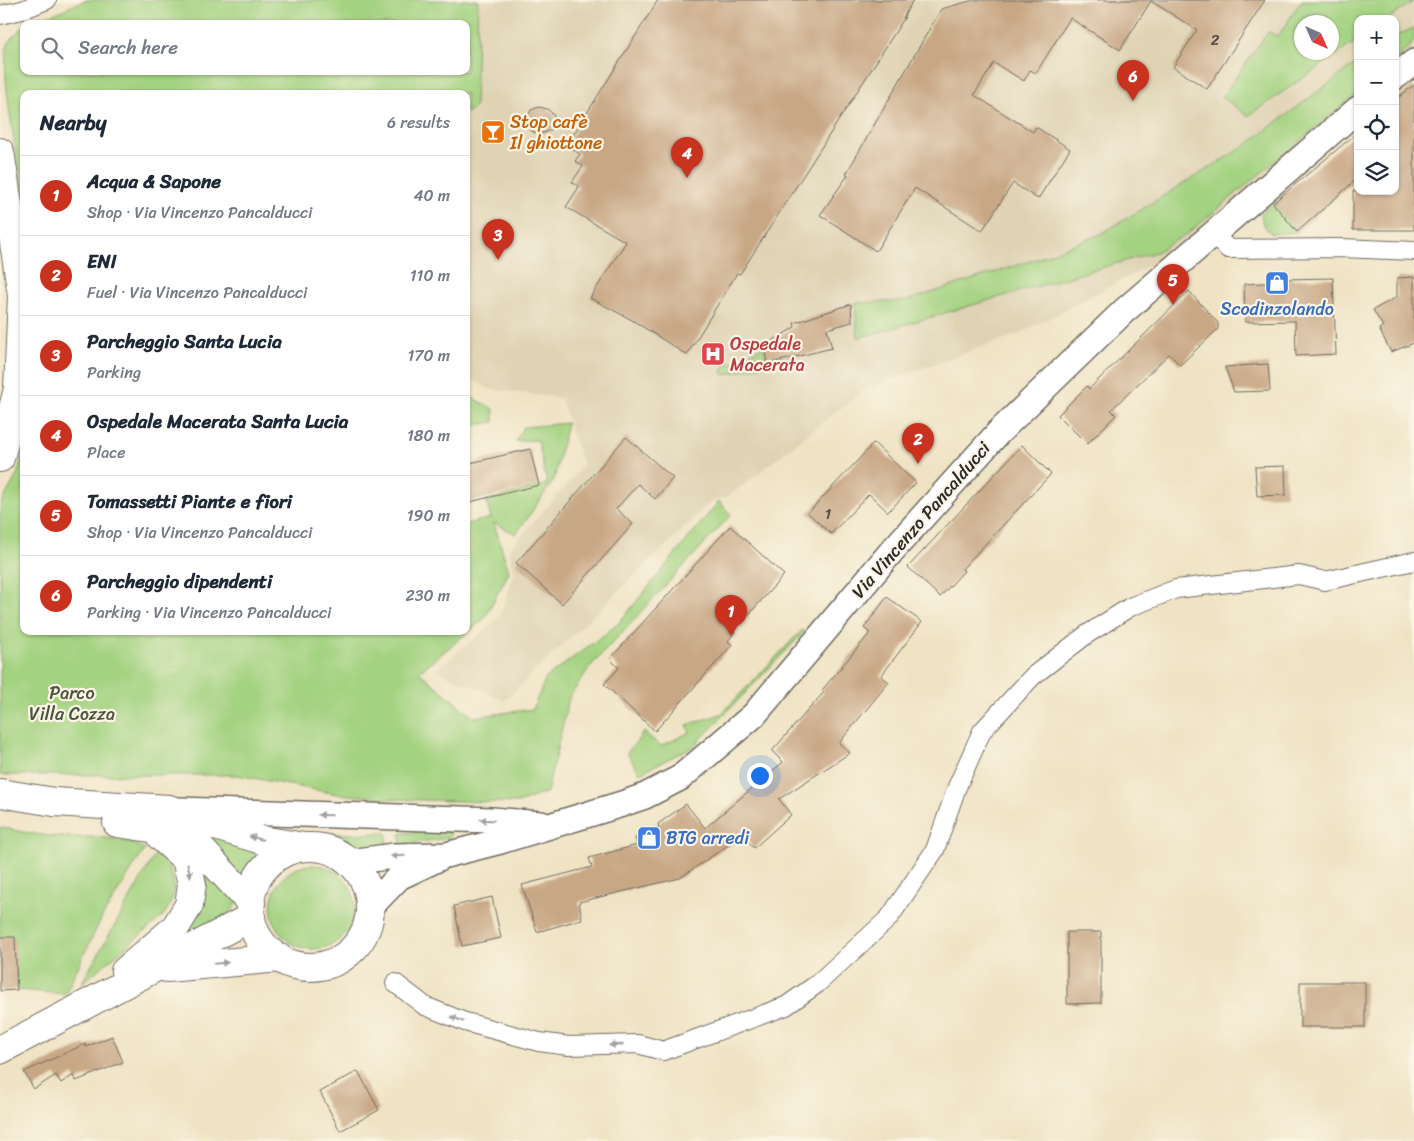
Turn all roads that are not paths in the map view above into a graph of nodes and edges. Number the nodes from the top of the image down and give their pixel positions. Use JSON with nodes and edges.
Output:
{"nodes":[{"id":1,"x":47,"y":0,"type":"edge"},
{"id":2,"x":0,"y":15,"type":"edge"},
{"id":3,"x":1414,"y":62,"type":"edge"},
{"id":4,"x":1399,"y":74,"type":"edge"},
{"id":5,"x":1354,"y":112,"type":"edge"},
{"id":6,"x":0,"y":152,"type":"edge"},
{"id":7,"x":1214,"y":234,"type":"junction"},
{"id":8,"x":1414,"y":251,"type":"edge"},
{"id":9,"x":0,"y":254,"type":"edge"},
{"id":10,"x":20,"y":282,"type":"edge"},
{"id":11,"x":20,"y":342,"type":"edge"},
{"id":12,"x":0,"y":406,"type":"edge"},
{"id":13,"x":0,"y":458,"type":"edge"},
{"id":14,"x":1414,"y":561,"type":"edge"},
{"id":15,"x":0,"y":793,"type":"edge"},
{"id":16,"x":169,"y":809,"type":"junction"},
{"id":17,"x":0,"y":811,"type":"edge"},
{"id":18,"x":553,"y":825,"type":"junction"},
{"id":19,"x":144,"y":826,"type":"junction"},
{"id":20,"x":304,"y":847,"type":"junction"},
{"id":21,"x":446,"y":854,"type":"junction"},
{"id":22,"x":350,"y":862,"type":"junction"},
{"id":23,"x":370,"y":906,"type":"junction"},
{"id":24,"x":251,"y":910,"type":"junction"},
{"id":25,"x":280,"y":958,"type":"junction"},
{"id":26,"x":154,"y":969,"type":"junction"},
{"id":27,"x":394,"y":982,"type":"dead end"},
{"id":28,"x":71,"y":1014,"type":"junction"},
{"id":29,"x":1,"y":1049,"type":"edge"}],
"edges":[{"from":1,"to":2,"type":"street"},
{"from":3,"to":4,"type":"main road"},
{"from":5,"to":7,"type":"main road","name":"Via Vincenzo Pancalducci"},
{"from":6,"to":10,"type":"main road"},
{"from":7,"to":8,"type":"street"},
{"from":7,"to":18,"type":"main road","name":"Via Vincenzo Pancalducci"},
{"from":9,"to":12,"type":"main road"},
{"from":11,"to":13,"type":"main road"},
{"from":14,"to":27,"type":"street","one_way":true},
{"from":15,"to":16,"type":"main road"},
{"from":18,"to":16,"type":"main road","one_way":true},
{"from":20,"to":16,"type":"main road","one_way":true},
{"from":17,"to":19,"type":"main road"},
{"from":18,"to":21,"type":"main road","name":"Via Vincenzo Pancalducci"},
{"from":19,"to":24,"type":"main road"},
{"from":19,"to":28,"type":"main road","one_way":true},
{"from":20,"to":22,"type":"main road"},
{"from":20,"to":24,"type":"main road"},
{"from":21,"to":22,"type":"main road","name":"Via Vincenzo Pancalducci","one_way":true},
{"from":21,"to":23,"type":"main road","name":"Via Vincenzo Pancalducci"},
{"from":22,"to":23,"type":"main road"},
{"from":23,"to":25,"type":"main road"},
{"from":24,"to":25,"type":"main road"},
{"from":24,"to":26,"type":"main road"},
{"from":26,"to":25,"type":"main road","one_way":true},
{"from":26,"to":28,"type":"main road"},
{"from":28,"to":29,"type":"main road"}]}
